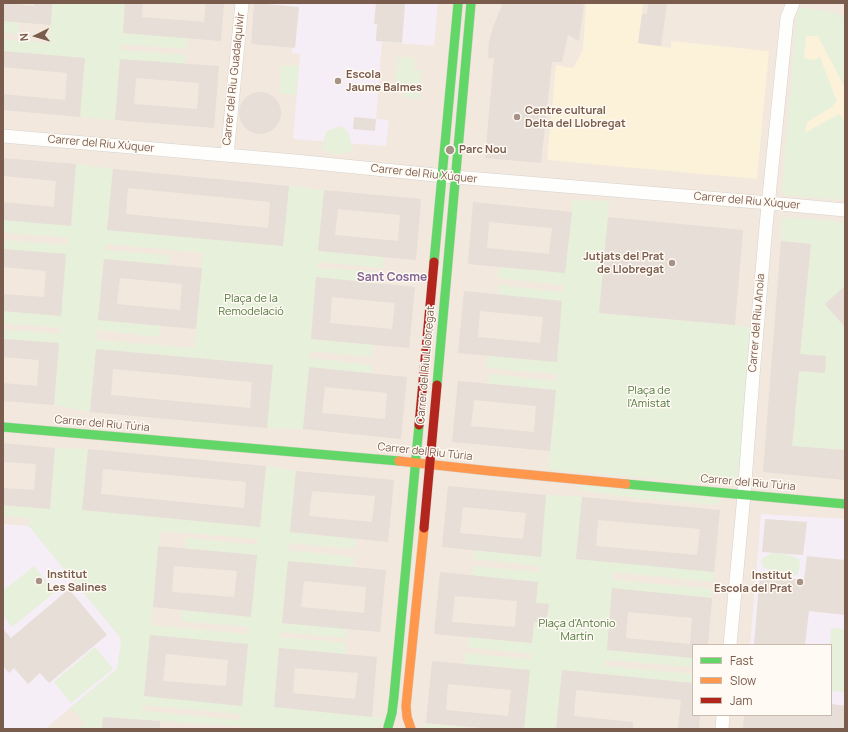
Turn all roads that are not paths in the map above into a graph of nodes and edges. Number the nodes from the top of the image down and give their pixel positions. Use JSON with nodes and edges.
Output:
{"nodes":[{"id":1,"x":242,"y":3,"type":"edge"},
{"id":2,"x":458,"y":3,"type":"edge"},
{"id":3,"x":471,"y":3,"type":"edge"},
{"id":4,"x":793,"y":3,"type":"edge"},
{"id":5,"x":3,"y":136,"type":"edge"},
{"id":6,"x":227,"y":155,"type":"junction"},
{"id":7,"x":449,"y":176,"type":"junction"},
{"id":8,"x":769,"y":203,"type":"junction"},
{"id":9,"x":845,"y":210,"type":"edge"},
{"id":10,"x":3,"y":427,"type":"edge"},
{"id":11,"x":415,"y":462,"type":"junction"},
{"id":12,"x":429,"y":464,"type":"junction"},
{"id":13,"x":744,"y":496,"type":"junction"},
{"id":14,"x":845,"y":504,"type":"edge"},
{"id":15,"x":730,"y":644,"type":"edge"},
{"id":16,"x":724,"y":716,"type":"edge"},
{"id":17,"x":387,"y":728,"type":"edge"},
{"id":18,"x":411,"y":729,"type":"edge"},
{"id":19,"x":722,"y":729,"type":"edge"}],
"edges":[{"from":1,"to":6,"type":"street","name":"Carrer del Riu Guadalquivir"},
{"from":2,"to":7,"type":"street","name":"Carrer del Riu Llobregat"},
{"from":3,"to":7,"type":"street","name":"Carrer del Riu Llobregat"},
{"from":4,"to":8,"type":"street","name":"Carrer del Riu Anoia"},
{"from":5,"to":6,"type":"street","name":"Carrer del Riu Xúquer"},
{"from":6,"to":7,"type":"street","name":"Carrer del Riu Xúquer"},
{"from":7,"to":8,"type":"street","name":"Carrer del Riu Xúquer"},
{"from":7,"to":11,"type":"street","name":"Carrer del Riu Llobregat"},
{"from":7,"to":12,"type":"street","name":"Carrer del Riu Llobregat"},
{"from":8,"to":9,"type":"street","name":"Carrer del Riu Xúquer"},
{"from":8,"to":13,"type":"street","name":"Carrer del Riu Anoia"},
{"from":10,"to":11,"type":"street","name":"Carrer del Riu Túria"},
{"from":11,"to":12,"type":"street","name":"Carrer del Riu Túria"},
{"from":11,"to":17,"type":"street","name":"Carrer del Riu Llobregat"},
{"from":12,"to":13,"type":"street","name":"Carrer del Riu Túria"},
{"from":12,"to":18,"type":"street","name":"Carrer del Riu Llobregat"},
{"from":13,"to":14,"type":"street","name":"Carrer del Riu Túria"},
{"from":13,"to":15,"type":"street","name":"Carrer del Riu Anoia"},
{"from":16,"to":19,"type":"street"},
{"from":17,"to":18,"type":"street"}]}
